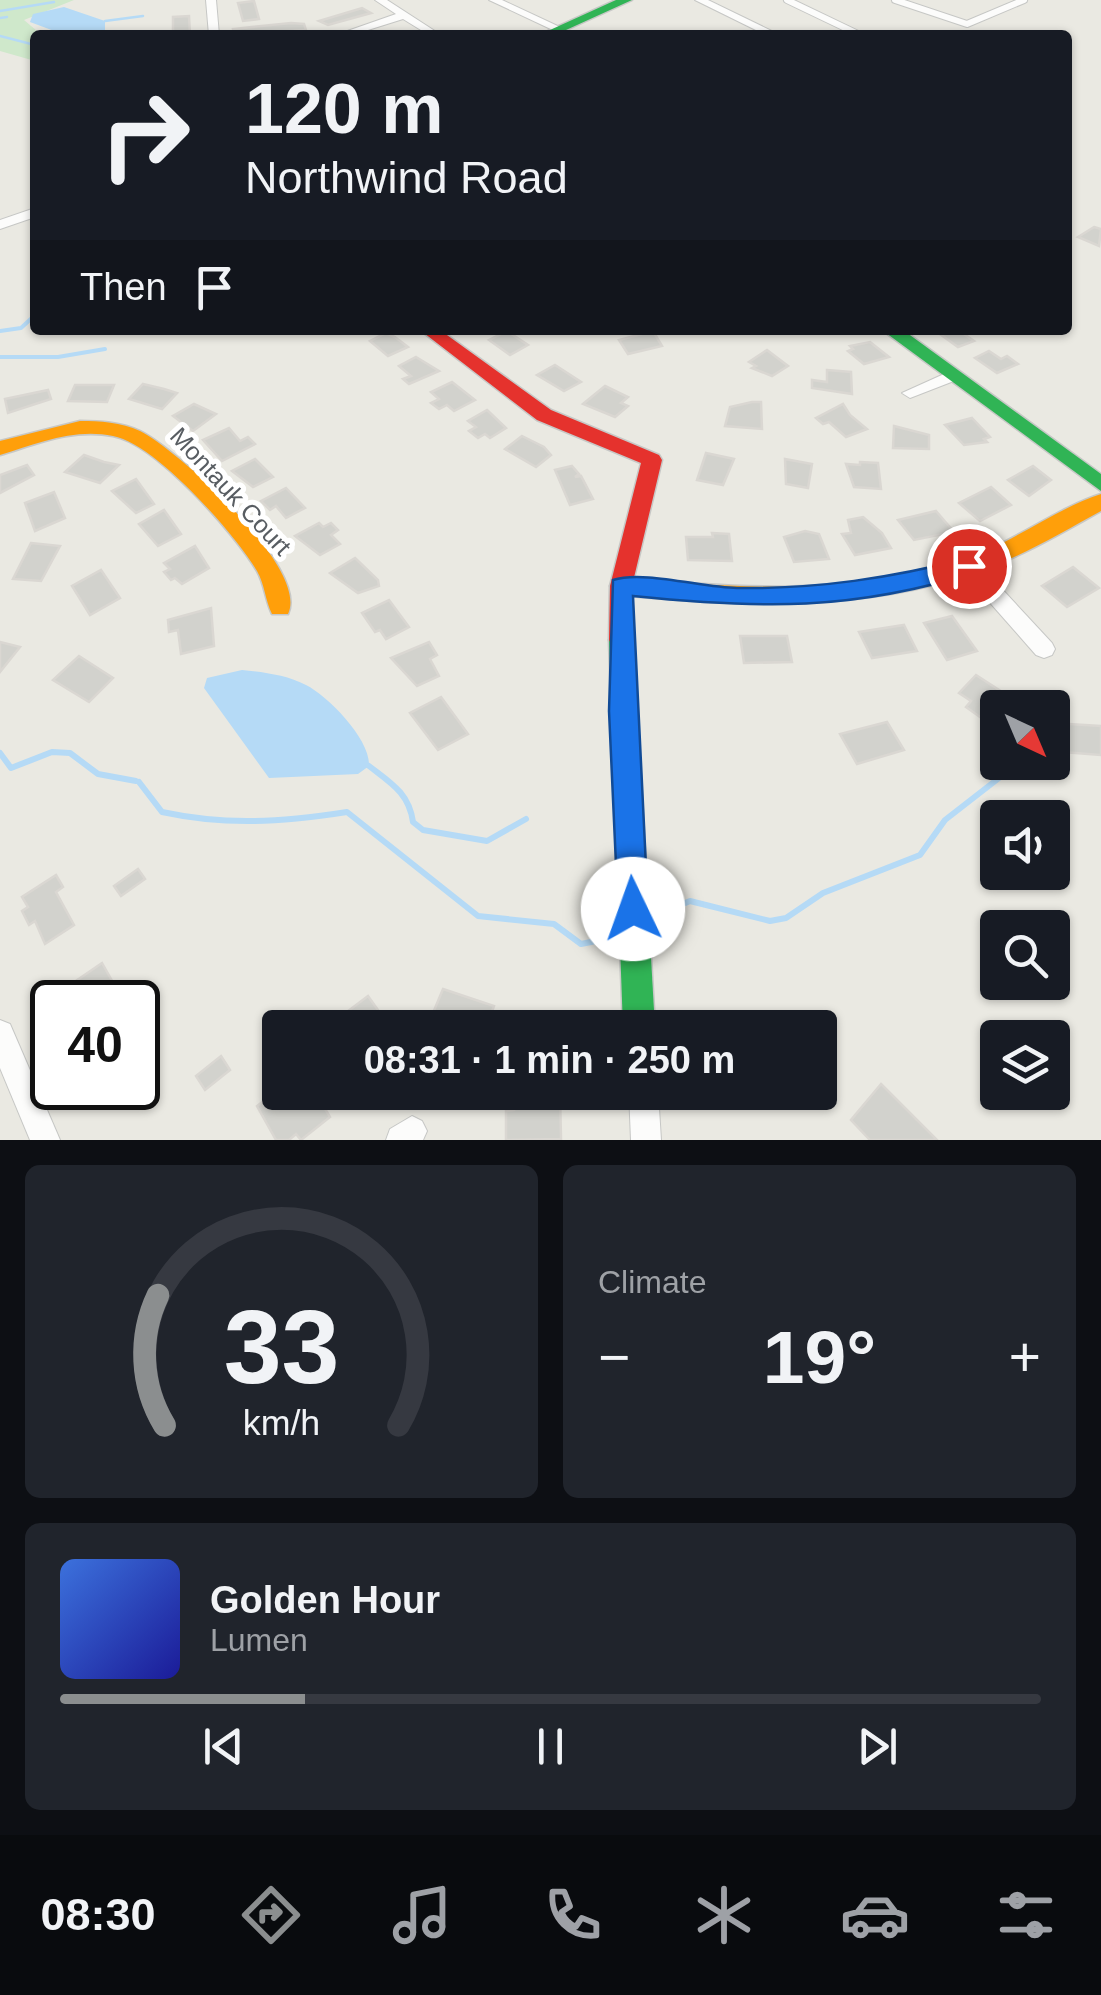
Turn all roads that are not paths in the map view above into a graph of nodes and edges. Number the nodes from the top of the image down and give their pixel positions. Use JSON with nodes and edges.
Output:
{"nodes":[{"id":1,"x":211,"y":0,"type":"edge"},
{"id":2,"x":380,"y":0,"type":"edge"},
{"id":3,"x":494,"y":0,"type":"edge"},
{"id":4,"x":626,"y":0,"type":"edge"},
{"id":5,"x":700,"y":0,"type":"edge"},
{"id":6,"x":787,"y":0,"type":"edge"},
{"id":7,"x":896,"y":0,"type":"edge"},
{"id":8,"x":1024,"y":0,"type":"edge"},
{"id":9,"x":402,"y":16,"type":"junction"},
{"id":10,"x":214,"y":30,"type":"edge"},
{"id":11,"x":358,"y":30,"type":"edge"},
{"id":12,"x":427,"y":30,"type":"edge"},
{"id":13,"x":548,"y":30,"type":"edge"},
{"id":14,"x":557,"y":30,"type":"edge"},
{"id":15,"x":765,"y":30,"type":"edge"},
{"id":16,"x":850,"y":30,"type":"edge"},
{"id":17,"x":30,"y":214,"type":"edge"},
{"id":18,"x":0,"y":225,"type":"edge"},
{"id":19,"x":436,"y":335,"type":"edge"},
{"id":20,"x":897,"y":335,"type":"edge"},
{"id":21,"x":952,"y":375,"type":"junction"},
{"id":22,"x":910,"y":393,"type":"dead end"},
{"id":23,"x":0,"y":448,"type":"edge"},
{"id":24,"x":1101,"y":484,"type":"edge"},
{"id":25,"x":1101,"y":502,"type":"edge"},
{"id":26,"x":969,"y":566,"type":"junction"},
{"id":27,"x":621,"y":586,"type":"junction"},
{"id":28,"x":280,"y":608,"type":"dead end"},
{"id":29,"x":1044,"y":650,"type":"dead end"},
{"id":30,"x":639,"y":1010,"type":"edge"},
{"id":31,"x":0,"y":1034,"type":"edge"},
{"id":32,"x":644,"y":1110,"type":"edge"},
{"id":33,"x":46,"y":1140,"type":"edge"},
{"id":34,"x":646,"y":1140,"type":"edge"}],
"edges":[{"from":1,"to":10,"type":"street"},
{"from":2,"to":9,"type":"street"},
{"from":3,"to":13,"type":"street"},
{"from":4,"to":14,"type":"street"},
{"from":5,"to":15,"type":"street"},
{"from":6,"to":16,"type":"lane"},
{"from":7,"to":8,"type":"lane"},
{"from":9,"to":11,"type":"street"},
{"from":9,"to":12,"type":"street"},
{"from":17,"to":18,"type":"street"},
{"from":19,"to":27,"type":"street"},
{"from":20,"to":21,"type":"street"},
{"from":21,"to":22,"type":"street"},
{"from":21,"to":24,"type":"street"},
{"from":23,"to":28,"type":"street","name":"Montauk Court"},
{"from":25,"to":26,"type":"street"},
{"from":26,"to":27,"type":"street"},
{"from":26,"to":29,"type":"street"},
{"from":27,"to":30,"type":"street"},
{"from":31,"to":33,"type":"street"},
{"from":32,"to":34,"type":"street"}]}
